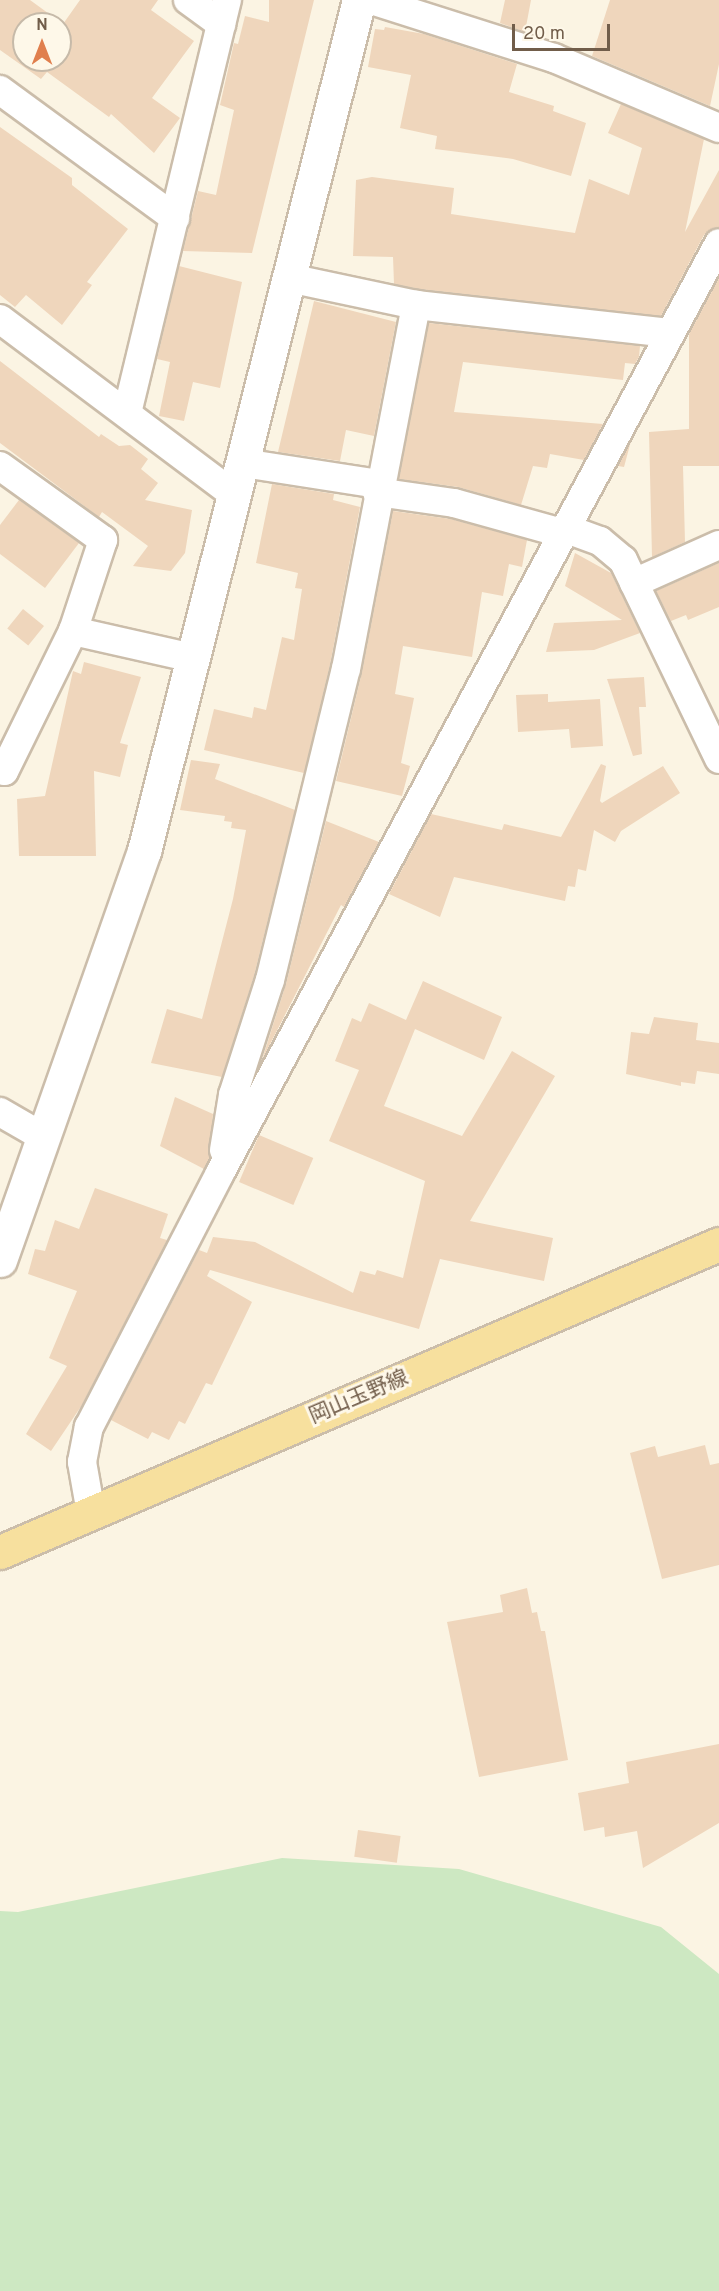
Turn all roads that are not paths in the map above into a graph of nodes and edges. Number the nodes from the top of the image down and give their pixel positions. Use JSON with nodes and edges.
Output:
{"nodes":[{"id":1,"x":188,"y":0,"type":"edge"},
{"id":2,"x":359,"y":0,"type":"edge"},
{"id":3,"x":371,"y":0,"type":"edge"},
{"id":4,"x":224,"y":12,"type":"edge"},
{"id":5,"x":0,"y":90,"type":"edge"},
{"id":6,"x":719,"y":128,"type":"edge"},
{"id":7,"x":175,"y":218,"type":"junction"},
{"id":8,"x":719,"y":243,"type":"edge"},
{"id":9,"x":289,"y":278,"type":"junction"},
{"id":10,"x":416,"y":305,"type":"junction"},
{"id":11,"x":0,"y":319,"type":"edge"},
{"id":12,"x":669,"y":333,"type":"junction"},
{"id":13,"x":127,"y":413,"type":"junction"},
{"id":14,"x":243,"y":463,"type":"junction"},
{"id":15,"x":0,"y":465,"type":"edge"},
{"id":16,"x":378,"y":488,"type":"junction"},
{"id":17,"x":234,"y":495,"type":"junction"},
{"id":18,"x":563,"y":531,"type":"junction"},
{"id":19,"x":719,"y":545,"type":"edge"},
{"id":20,"x":634,"y":583,"type":"junction"},
{"id":21,"x":73,"y":631,"type":"junction"},
{"id":22,"x":194,"y":658,"type":"junction"},
{"id":23,"x":719,"y":759,"type":"edge"},
{"id":24,"x":0,"y":768,"type":"edge"},
{"id":25,"x":0,"y":1112,"type":"edge"},
{"id":26,"x":45,"y":1138,"type":"junction"},
{"id":27,"x":220,"y":1173,"type":"junction"},
{"id":28,"x":719,"y":1244,"type":"edge"},
{"id":29,"x":0,"y":1260,"type":"edge"},
{"id":30,"x":91,"y":1513,"type":"junction"},
{"id":31,"x":0,"y":1552,"type":"edge"}],
"edges":[{"from":1,"to":4,"type":"street"},
{"from":2,"to":9,"type":"street"},
{"from":3,"to":6,"type":"street"},
{"from":4,"to":7,"type":"street"},
{"from":5,"to":7,"type":"street"},
{"from":7,"to":13,"type":"street"},
{"from":8,"to":12,"type":"street"},
{"from":9,"to":10,"type":"street"},
{"from":9,"to":14,"type":"street"},
{"from":10,"to":12,"type":"street"},
{"from":10,"to":16,"type":"street"},
{"from":11,"to":13,"type":"street"},
{"from":12,"to":18,"type":"street"},
{"from":13,"to":17,"type":"street"},
{"from":14,"to":16,"type":"street"},
{"from":14,"to":17,"type":"street"},
{"from":15,"to":21,"type":"street"},
{"from":16,"to":18,"type":"street"},
{"from":16,"to":27,"type":"street"},
{"from":17,"to":22,"type":"street"},
{"from":18,"to":20,"type":"street"},
{"from":18,"to":27,"type":"street"},
{"from":19,"to":20,"type":"street"},
{"from":20,"to":23,"type":"street"},
{"from":21,"to":22,"type":"street"},
{"from":21,"to":24,"type":"street"},
{"from":22,"to":26,"type":"street"},
{"from":25,"to":26,"type":"street"},
{"from":26,"to":29,"type":"street"},
{"from":27,"to":30,"type":"street"},
{"from":28,"to":30,"type":"main road","name":"岡山玉野線"},
{"from":30,"to":31,"type":"main road","name":"岡山玉野線"}]}
